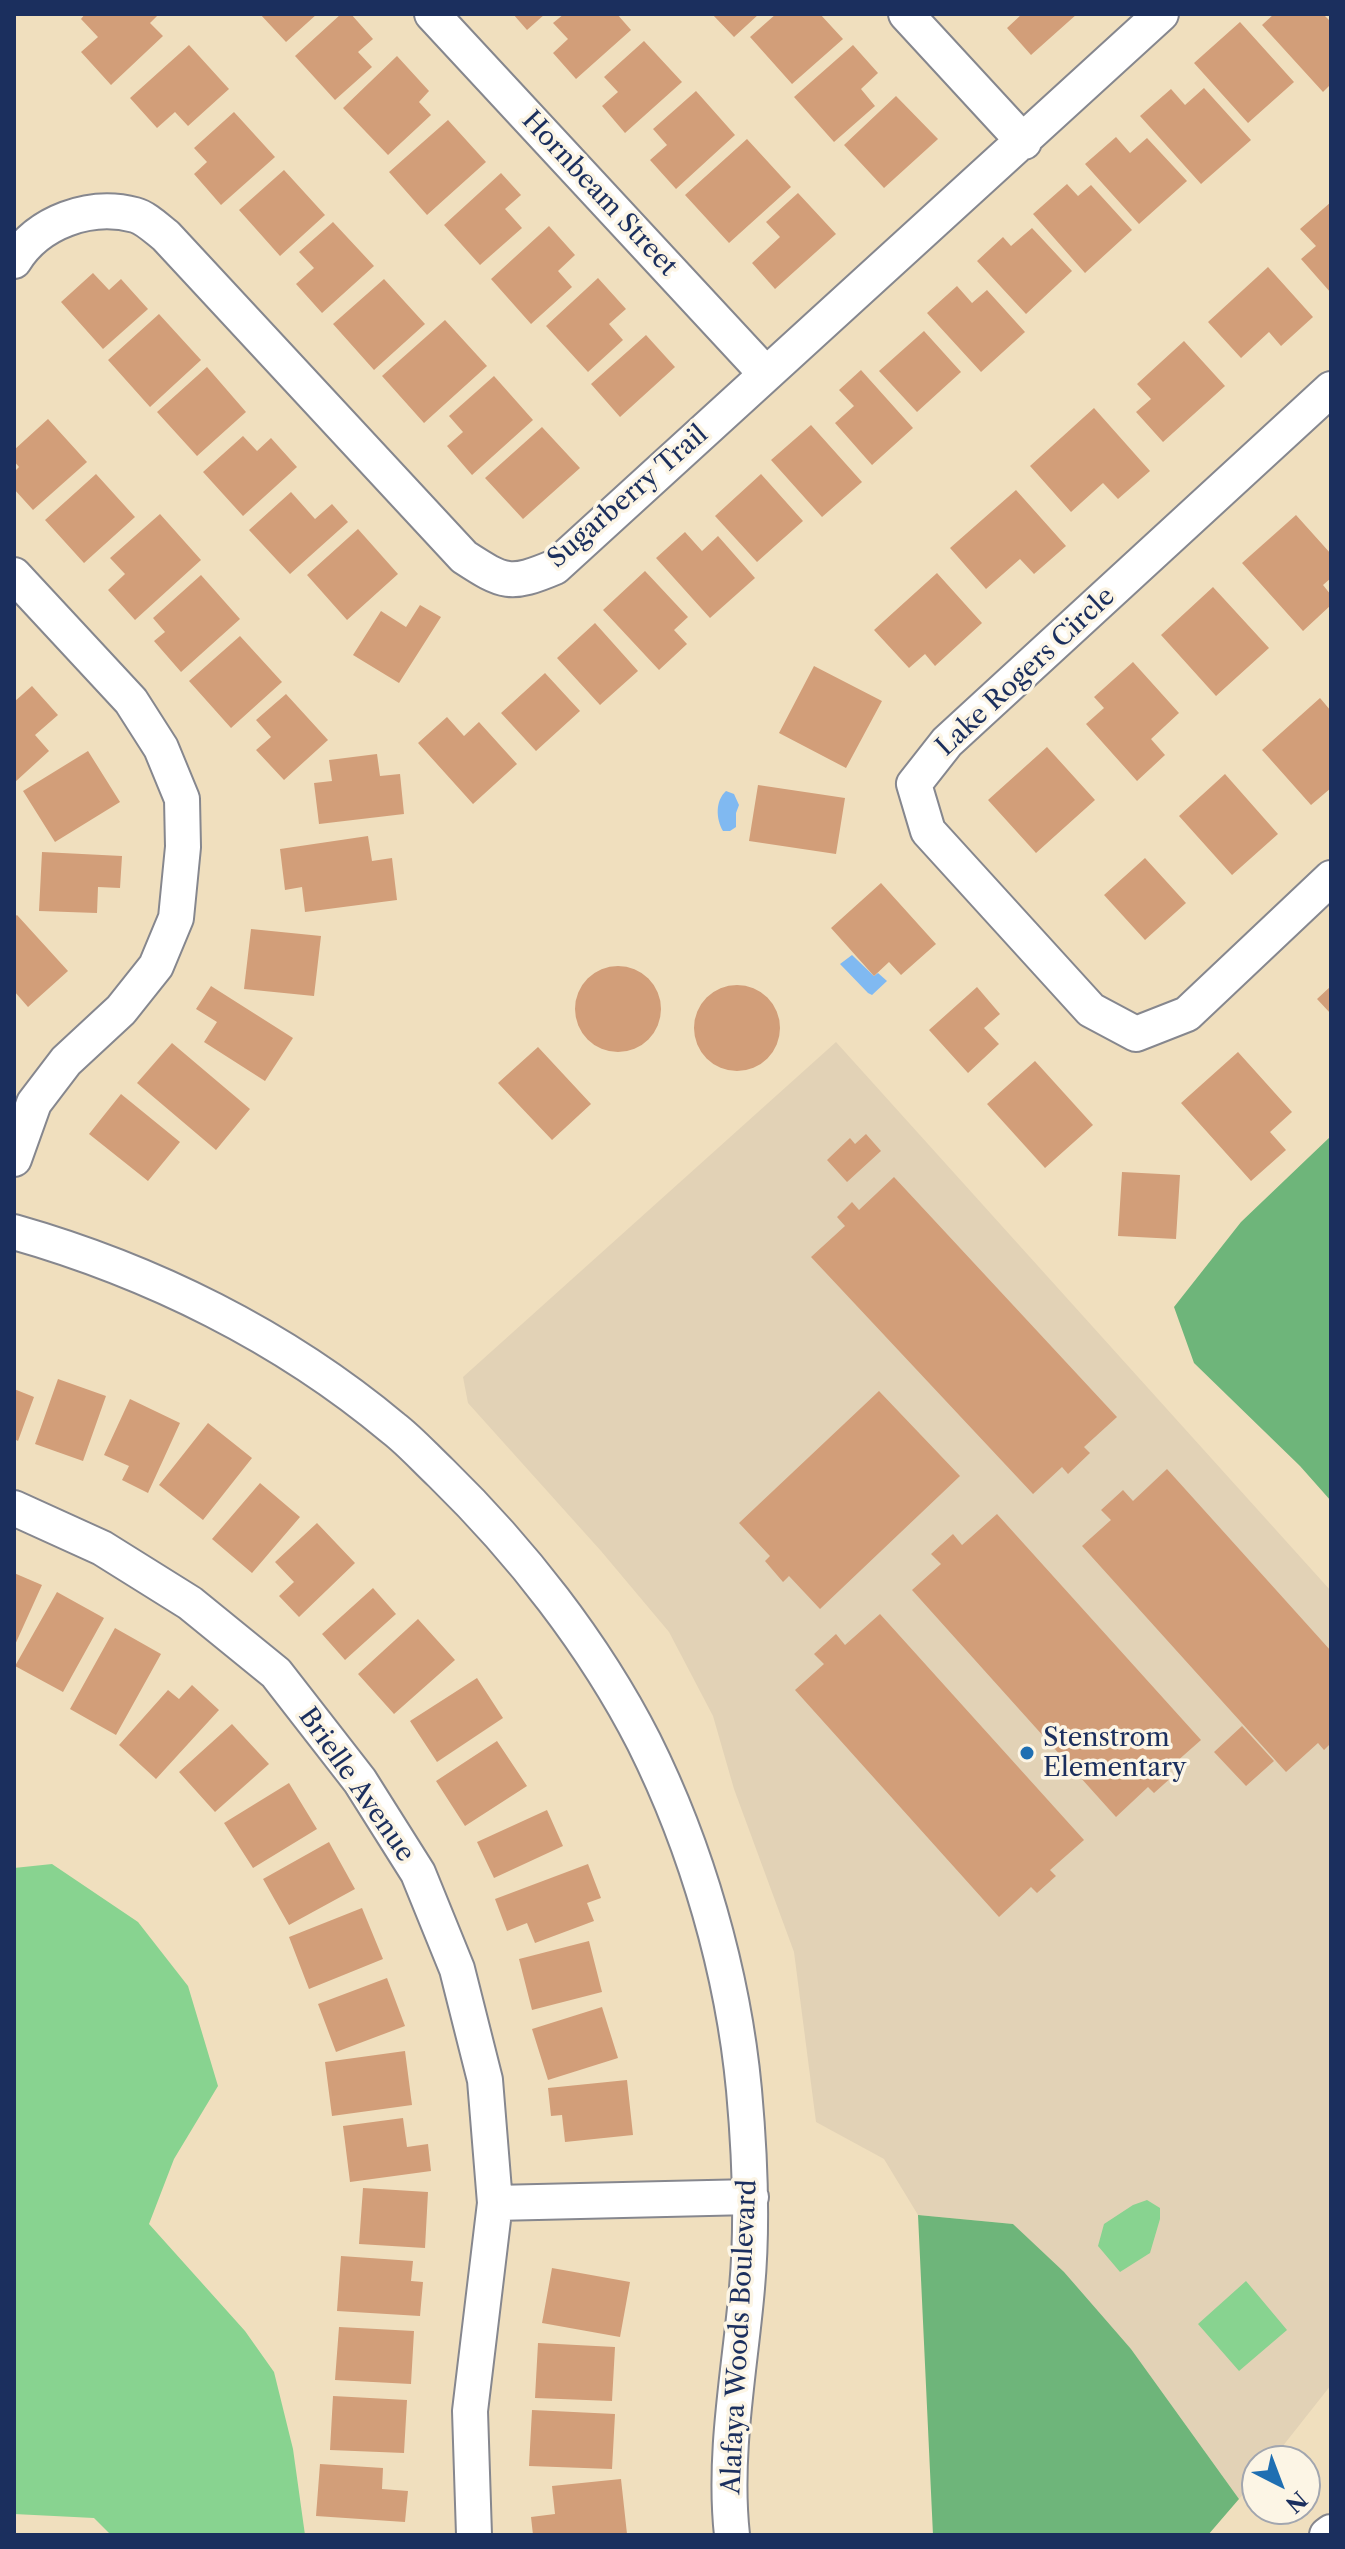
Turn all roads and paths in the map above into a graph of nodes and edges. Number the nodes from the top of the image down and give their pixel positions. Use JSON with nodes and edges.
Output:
{"nodes":[{"id":1,"x":432,"y":14,"type":"edge"},
{"id":2,"x":906,"y":14,"type":"edge"},
{"id":3,"x":1161,"y":14,"type":"edge"},
{"id":4,"x":1024,"y":142,"type":"junction"},
{"id":5,"x":14,"y":261,"type":"edge"},
{"id":6,"x":766,"y":374,"type":"junction"},
{"id":7,"x":1331,"y":389,"type":"edge"},
{"id":8,"x":14,"y":575,"type":"edge"},
{"id":9,"x":1331,"y":878,"type":"edge"},
{"id":10,"x":14,"y":1159,"type":"edge"},
{"id":11,"x":14,"y":1232,"type":"edge"},
{"id":12,"x":14,"y":1508,"type":"edge"},
{"id":13,"x":751,"y":2197,"type":"junction"},
{"id":14,"x":495,"y":2203,"type":"junction"},
{"id":15,"x":474,"y":2535,"type":"edge"},
{"id":16,"x":732,"y":2535,"type":"edge"}],
"edges":[{"from":1,"to":6,"type":"street","name":"Hornbeam Street"},
{"from":2,"to":4,"type":"street"},
{"from":3,"to":4,"type":"street","name":"Sugarberry Trail"},
{"from":4,"to":6,"type":"street","name":"Sugarberry Trail"},
{"from":5,"to":6,"type":"street","name":"Sugarberry Trail"},
{"from":7,"to":9,"type":"street","name":"Lake Rogers Circle"},
{"from":8,"to":10,"type":"street"},
{"from":11,"to":13,"type":"street","name":"Alafaya Woods Boulevard"},
{"from":12,"to":14,"type":"street","name":"Brielle Avenue"},
{"from":13,"to":14,"type":"street"},
{"from":13,"to":16,"type":"street","name":"Alafaya Woods Boulevard"},
{"from":14,"to":15,"type":"street","name":"Brielle Avenue"}]}
